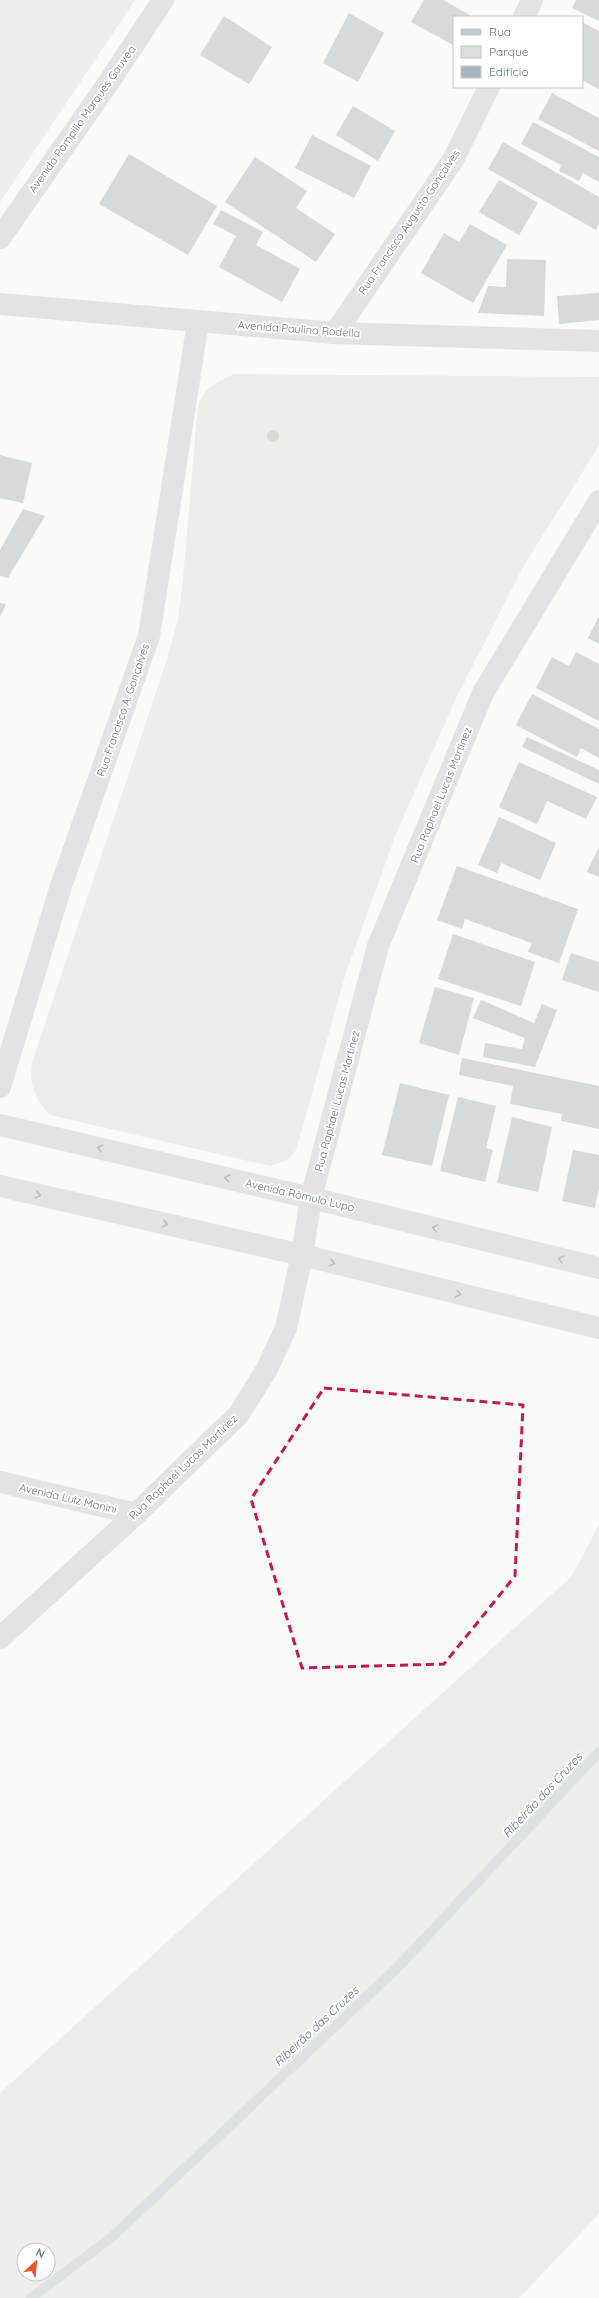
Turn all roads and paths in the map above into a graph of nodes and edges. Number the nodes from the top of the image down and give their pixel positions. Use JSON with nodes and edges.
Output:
{"nodes":[{"id":1,"x":163,"y":0,"type":"edge"},
{"id":2,"x":532,"y":0,"type":"edge"},
{"id":3,"x":524,"y":16,"type":"edge"},
{"id":4,"x":489,"y":88,"type":"edge"},
{"id":5,"x":0,"y":238,"type":"edge"},
{"id":6,"x":0,"y":304,"type":"edge"},
{"id":7,"x":198,"y":322,"type":"junction"},
{"id":8,"x":335,"y":333,"type":"junction"},
{"id":9,"x":599,"y":341,"type":"edge"},
{"id":10,"x":599,"y":501,"type":"edge"},
{"id":11,"x":0,"y":1087,"type":"edge"},
{"id":12,"x":0,"y":1125,"type":"edge"},
{"id":13,"x":0,"y":1186,"type":"edge"},
{"id":14,"x":311,"y":1198,"type":"junction"},
{"id":15,"x":302,"y":1255,"type":"junction"},
{"id":16,"x":599,"y":1268,"type":"edge"},
{"id":17,"x":599,"y":1328,"type":"edge"},
{"id":18,"x":0,"y":1482,"type":"edge"},
{"id":19,"x":136,"y":1514,"type":"junction"},
{"id":20,"x":0,"y":1638,"type":"edge"}],
"edges":[{"from":1,"to":5,"type":"street","name":"Avenida Pompilio Marques Gouvea"},
{"from":2,"to":3,"type":"street"},
{"from":4,"to":8,"type":"street","name":"Rua Francisco Augusto Gonçalves"},
{"from":6,"to":7,"type":"street","name":"Avenida Paulino Rodella"},
{"from":7,"to":8,"type":"street","name":"Avenida Paulino Rodella"},
{"from":7,"to":11,"type":"street","name":"Rua Francisco A. Gonçalves"},
{"from":8,"to":9,"type":"street","name":"Avenida Paulino Rodella"},
{"from":10,"to":14,"type":"street","name":"Rua Raphael Lucas Martinez"},
{"from":14,"to":12,"type":"street","name":"Avenida Rômulo Lupo","one_way":true},
{"from":13,"to":15,"type":"street","one_way":true},
{"from":14,"to":15,"type":"street","name":"Rua Raphael Lucas Martinez"},
{"from":16,"to":14,"type":"street","name":"Avenida Rômulo Lupo","one_way":true},
{"from":15,"to":17,"type":"street","one_way":true},
{"from":15,"to":19,"type":"street","name":"Rua Raphael Lucas Martinez"},
{"from":18,"to":19,"type":"street","name":"Avenida Luiz Manini"},
{"from":19,"to":20,"type":"street","name":"Rua Raphael Lucas Martinez"}]}
